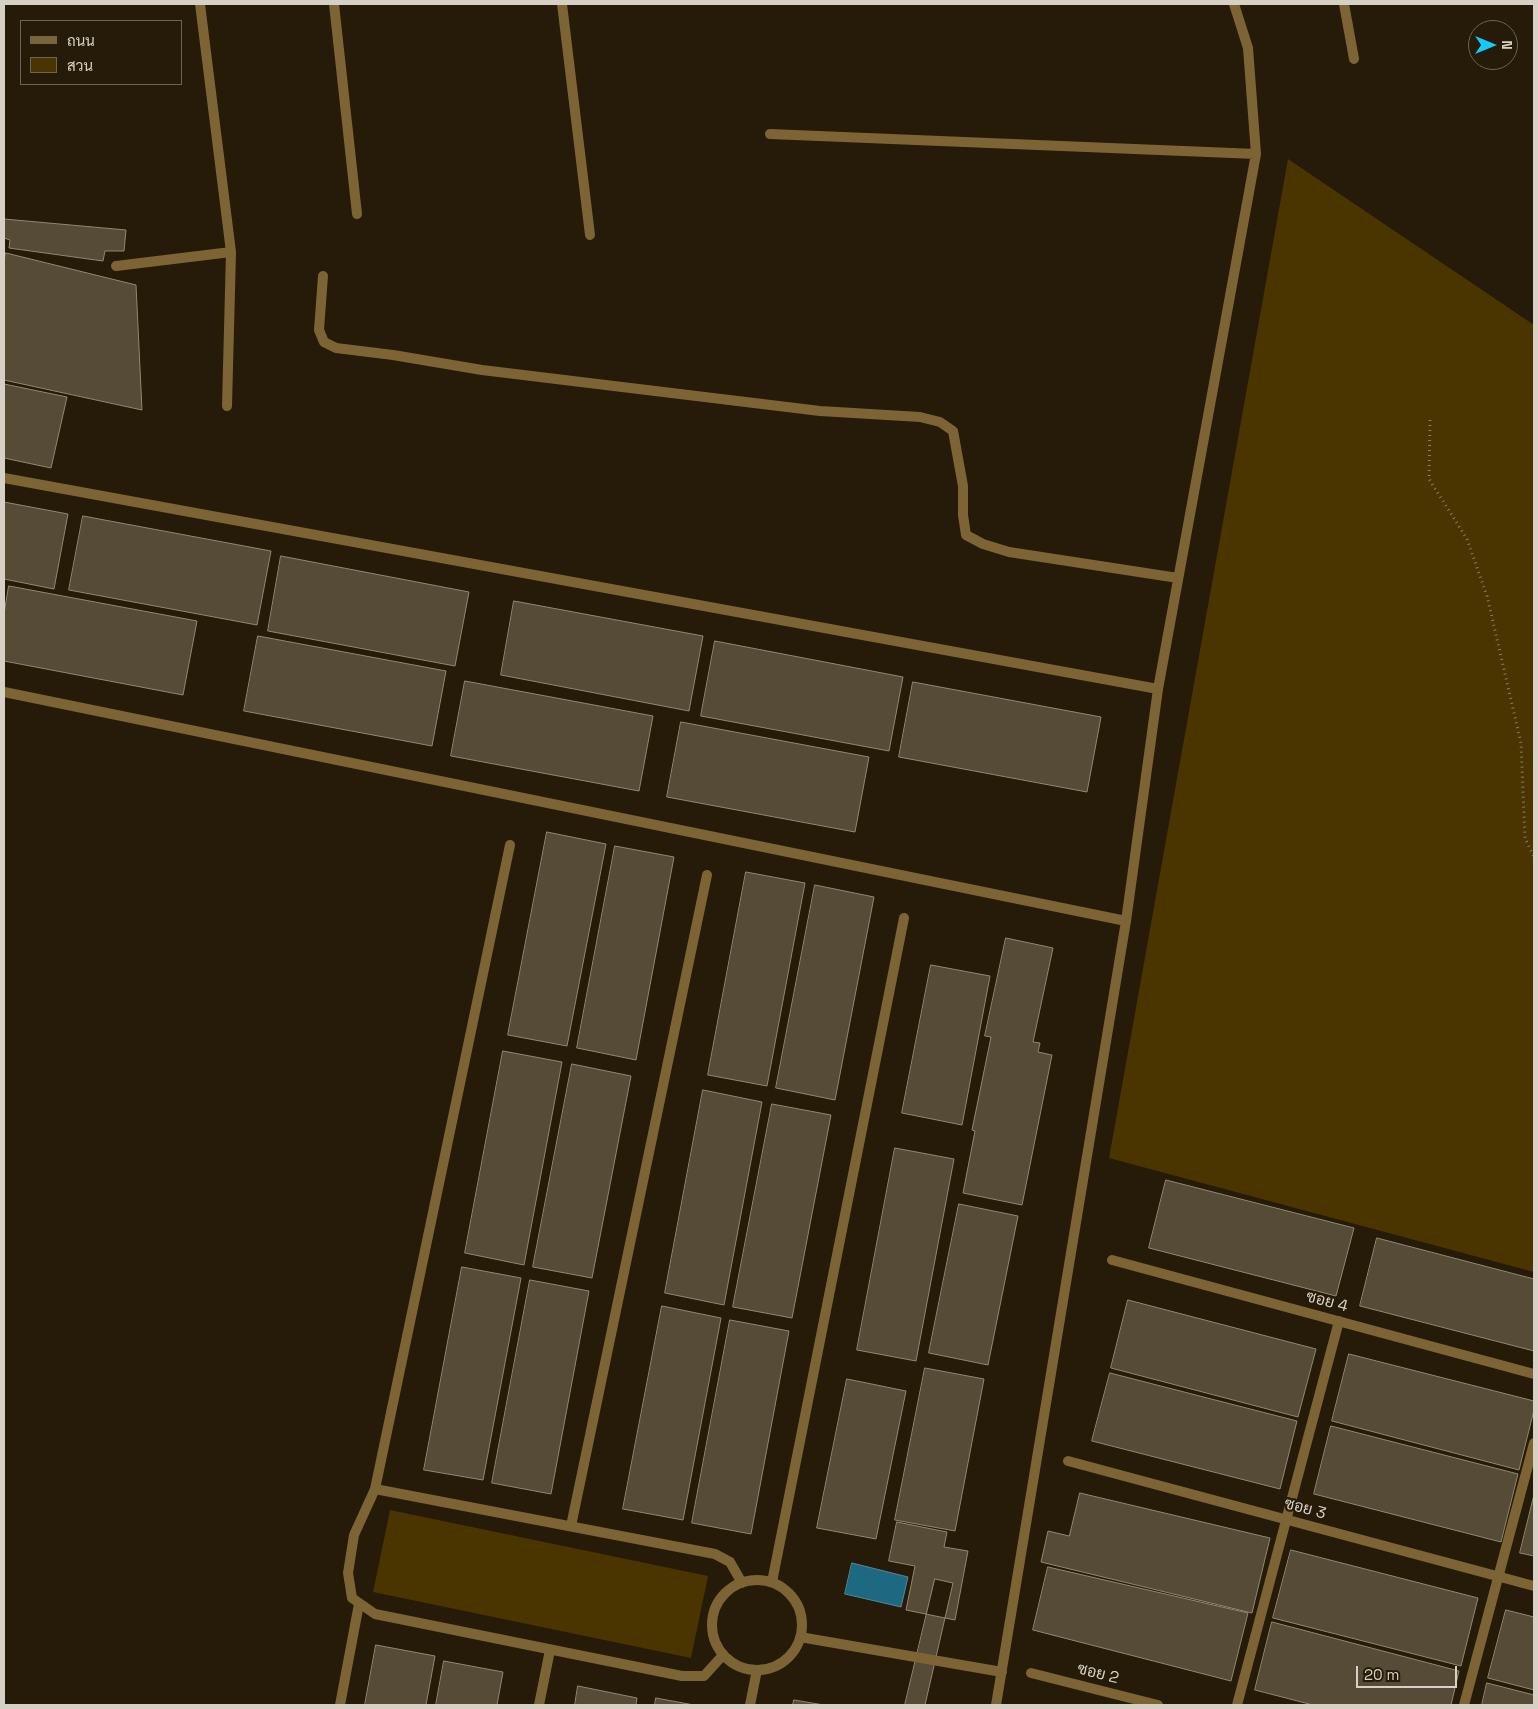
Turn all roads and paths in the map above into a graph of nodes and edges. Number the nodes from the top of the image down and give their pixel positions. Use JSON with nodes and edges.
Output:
{"nodes":[{"id":1,"x":200,"y":4,"type":"edge"},
{"id":2,"x":334,"y":4,"type":"edge"},
{"id":3,"x":562,"y":4,"type":"edge"},
{"id":4,"x":1234,"y":4,"type":"edge"},
{"id":5,"x":1344,"y":4,"type":"edge"},
{"id":6,"x":1354,"y":59,"type":"dead end"},
{"id":7,"x":770,"y":134,"type":"dead end"},
{"id":8,"x":1256,"y":154,"type":"junction"},
{"id":9,"x":357,"y":214,"type":"dead end"},
{"id":10,"x":590,"y":235,"type":"dead end"},
{"id":11,"x":231,"y":252,"type":"junction"},
{"id":12,"x":116,"y":266,"type":"dead end"},
{"id":13,"x":323,"y":276,"type":"dead end"},
{"id":14,"x":227,"y":406,"type":"dead end"},
{"id":15,"x":1430,"y":420,"type":"dead end"},
{"id":16,"x":4,"y":478,"type":"edge"},
{"id":17,"x":1178,"y":578,"type":"junction"},
{"id":18,"x":1158,"y":689,"type":"junction"},
{"id":19,"x":4,"y":692,"type":"edge"},
{"id":20,"x":510,"y":845,"type":"dead end"},
{"id":21,"x":1534,"y":857,"type":"edge"},
{"id":22,"x":707,"y":875,"type":"dead end"},
{"id":23,"x":904,"y":918,"type":"dead end"},
{"id":24,"x":1126,"y":921,"type":"junction"},
{"id":25,"x":1112,"y":1260,"type":"dead end"},
{"id":26,"x":1339,"y":1321,"type":"junction"},
{"id":27,"x":1534,"y":1374,"type":"edge"},
{"id":28,"x":1534,"y":1443,"type":"edge"},
{"id":29,"x":1068,"y":1461,"type":"dead end"},
{"id":30,"x":374,"y":1489,"type":"junction"},
{"id":31,"x":1286,"y":1519,"type":"junction"},
{"id":32,"x":571,"y":1526,"type":"junction"},
{"id":33,"x":1498,"y":1577,"type":"junction"},
{"id":34,"x":772,"y":1582,"type":"junction"},
{"id":35,"x":742,"y":1583,"type":"junction"},
{"id":36,"x":1534,"y":1586,"type":"edge"},
{"id":37,"x":360,"y":1604,"type":"junction"},
{"id":38,"x":800,"y":1637,"type":"junction"},
{"id":39,"x":550,"y":1650,"type":"junction"},
{"id":40,"x":723,"y":1655,"type":"junction"},
{"id":41,"x":757,"y":1670,"type":"junction"},
{"id":42,"x":1002,"y":1672,"type":"junction"},
{"id":43,"x":1031,"y":1673,"type":"dead end"},
{"id":44,"x":340,"y":1705,"type":"edge"},
{"id":45,"x":539,"y":1705,"type":"edge"},
{"id":46,"x":750,"y":1705,"type":"edge"},
{"id":47,"x":996,"y":1705,"type":"edge"},
{"id":48,"x":1158,"y":1705,"type":"edge"},
{"id":49,"x":1237,"y":1705,"type":"edge"},
{"id":50,"x":1464,"y":1705,"type":"edge"}],
"edges":[{"from":1,"to":11,"type":"street"},
{"from":2,"to":9,"type":"street"},
{"from":3,"to":10,"type":"street"},
{"from":4,"to":8,"type":"street"},
{"from":5,"to":6,"type":"street"},
{"from":7,"to":8,"type":"street"},
{"from":8,"to":17,"type":"street"},
{"from":11,"to":12,"type":"street"},
{"from":11,"to":14,"type":"street"},
{"from":13,"to":17,"type":"street"},
{"from":15,"to":21,"type":"path"},
{"from":16,"to":18,"type":"street"},
{"from":17,"to":18,"type":"street"},
{"from":18,"to":24,"type":"street"},
{"from":19,"to":24,"type":"street"},
{"from":20,"to":30,"type":"street"},
{"from":22,"to":32,"type":"street"},
{"from":23,"to":34,"type":"street"},
{"from":24,"to":42,"type":"street"},
{"from":25,"to":26,"type":"street","name":"ซอย 4"},
{"from":26,"to":27,"type":"street","name":"ซอย 4"},
{"from":26,"to":31,"type":"street"},
{"from":28,"to":33,"type":"street"},
{"from":29,"to":31,"type":"street","name":"ซอย 3"},
{"from":30,"to":32,"type":"street"},
{"from":30,"to":37,"type":"street"},
{"from":31,"to":33,"type":"street","name":"ซอย 3"},
{"from":31,"to":49,"type":"street"},
{"from":32,"to":35,"type":"street"},
{"from":33,"to":36,"type":"street","name":"ซอย 3"},
{"from":33,"to":50,"type":"street"},
{"from":34,"to":35,"type":"street"},
{"from":34,"to":38,"type":"street"},
{"from":35,"to":40,"type":"street"},
{"from":37,"to":39,"type":"street"},
{"from":37,"to":44,"type":"street"},
{"from":38,"to":41,"type":"street"},
{"from":38,"to":42,"type":"street"},
{"from":39,"to":40,"type":"street"},
{"from":39,"to":45,"type":"street"},
{"from":40,"to":41,"type":"street"},
{"from":41,"to":46,"type":"street"},
{"from":42,"to":47,"type":"street"},
{"from":43,"to":48,"type":"street","name":"ซอย 2"}]}
